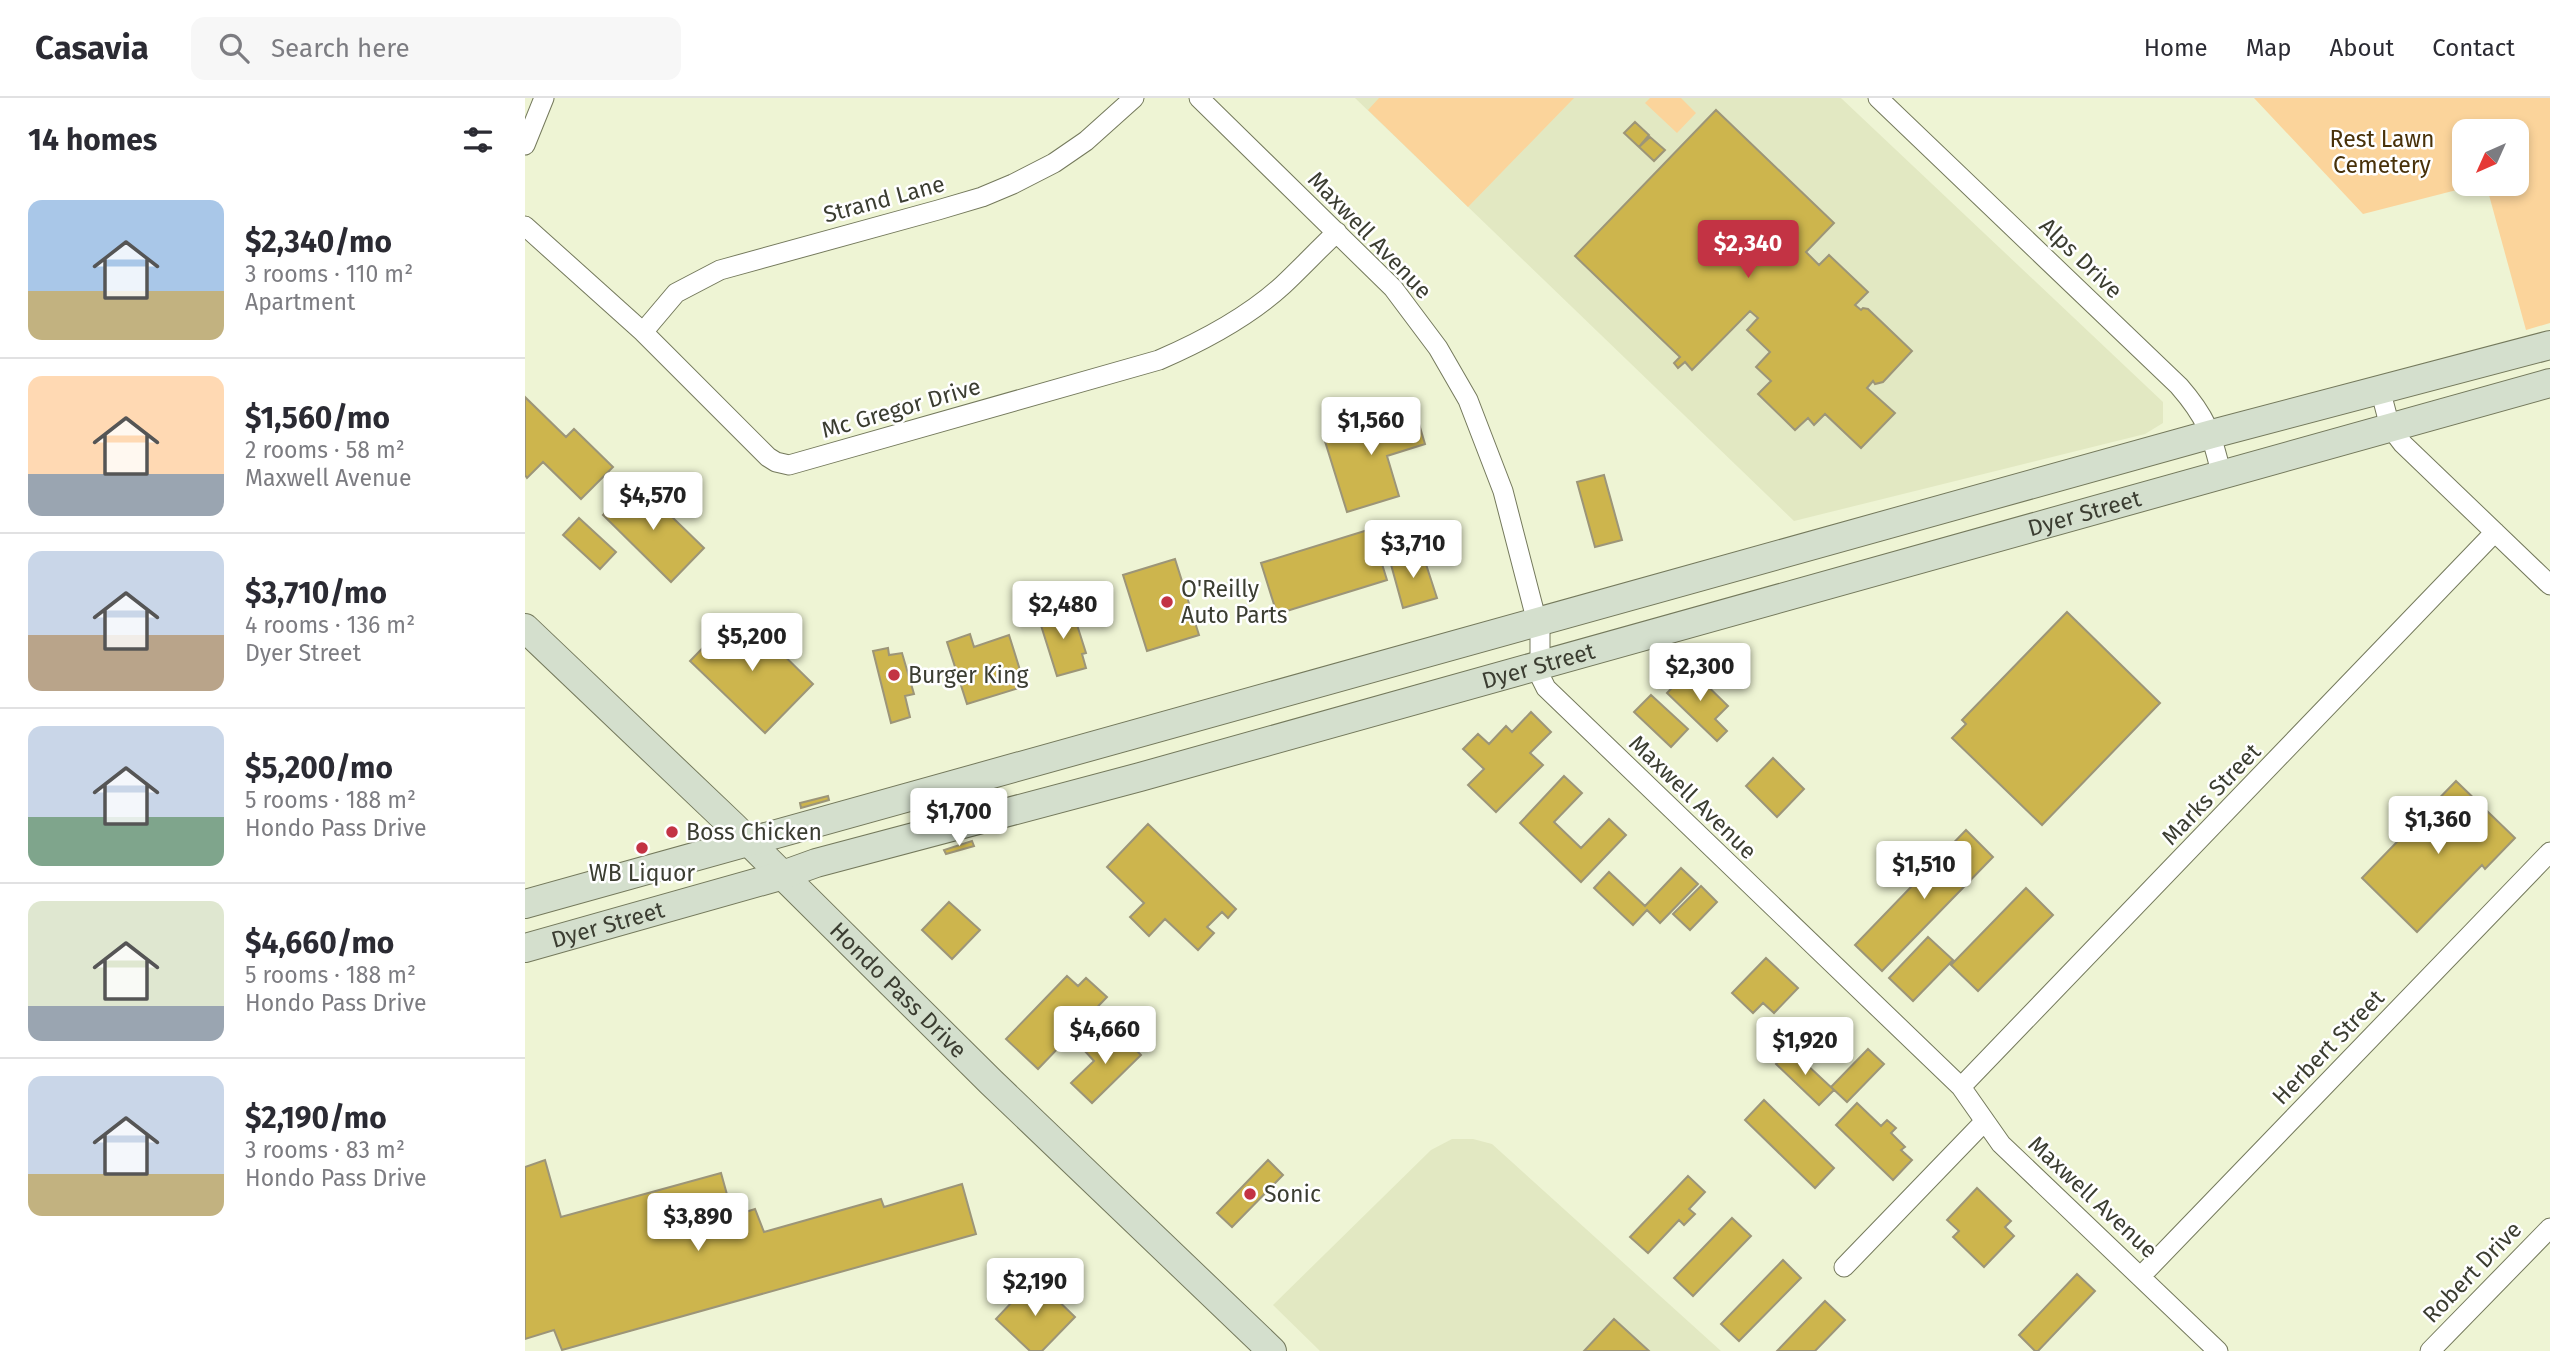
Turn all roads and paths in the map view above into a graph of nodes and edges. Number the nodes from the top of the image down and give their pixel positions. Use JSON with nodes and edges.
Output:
{"nodes":[{"id":1,"x":544,"y":98,"type":"edge"},
{"id":2,"x":1134,"y":98,"type":"edge"},
{"id":3,"x":1199,"y":98,"type":"edge"},
{"id":4,"x":1878,"y":98,"type":"edge"},
{"id":5,"x":525,"y":145,"type":"edge"},
{"id":6,"x":525,"y":226,"type":"edge"},
{"id":7,"x":1336,"y":232,"type":"junction"},
{"id":8,"x":642,"y":332,"type":"junction"},
{"id":9,"x":2550,"y":345,"type":"edge"},
{"id":10,"x":2550,"y":383,"type":"edge"},
{"id":11,"x":2380,"y":389,"type":"junction"},
{"id":12,"x":2390,"y":427,"type":"junction"},
{"id":13,"x":2212,"y":434,"type":"junction"},
{"id":14,"x":2221,"y":473,"type":"junction"},
{"id":15,"x":1984,"y":497,"type":"junction"},
{"id":16,"x":2495,"y":532,"type":"junction"},
{"id":17,"x":1993,"y":538,"type":"junction"},
{"id":18,"x":2550,"y":585,"type":"edge"},
{"id":19,"x":1537,"y":622,"type":"junction"},
{"id":20,"x":525,"y":628,"type":"edge"},
{"id":21,"x":1539,"y":665,"type":"junction"},
{"id":22,"x":1130,"y":735,"type":"junction"},
{"id":23,"x":1140,"y":777,"type":"junction"},
{"id":24,"x":748,"y":842,"type":"junction"},
{"id":25,"x":2550,"y":852,"type":"edge"},
{"id":26,"x":781,"y":876,"type":"junction"},
{"id":27,"x":536,"y":901,"type":"edge"},
{"id":28,"x":558,"y":939,"type":"junction"},
{"id":29,"x":525,"y":948,"type":"edge"},
{"id":30,"x":1961,"y":1087,"type":"junction"},
{"id":31,"x":1984,"y":1122,"type":"junction"},
{"id":32,"x":2550,"y":1228,"type":"edge"},
{"id":33,"x":1844,"y":1267,"type":"dead end"},
{"id":34,"x":2140,"y":1276,"type":"junction"},
{"id":35,"x":1272,"y":1351,"type":"edge"},
{"id":36,"x":2218,"y":1351,"type":"edge"},
{"id":37,"x":2430,"y":1351,"type":"edge"}],
"edges":[{"from":1,"to":5,"type":"street"},
{"from":2,"to":8,"type":"street","name":"Strand Lane"},
{"from":3,"to":7,"type":"street","name":"Maxwell Avenue"},
{"from":4,"to":13,"type":"street","name":"Alps Drive"},
{"from":6,"to":8,"type":"street","name":"Mc Gregor Drive"},
{"from":7,"to":8,"type":"street","name":"Mc Gregor Drive"},
{"from":7,"to":19,"type":"street","name":"Maxwell Avenue"},
{"from":9,"to":11,"type":"main road","name":"Dyer Street"},
{"from":10,"to":12,"type":"main road","name":"Dyer Street"},
{"from":11,"to":12,"type":"street"},
{"from":11,"to":13,"type":"main road","name":"Dyer Street"},
{"from":12,"to":14,"type":"main road","name":"Dyer Street"},
{"from":12,"to":16,"type":"street"},
{"from":13,"to":14,"type":"street","name":"Alps Drive"},
{"from":13,"to":15,"type":"main road","name":"Dyer Street"},
{"from":14,"to":17,"type":"main road","name":"Dyer Street"},
{"from":15,"to":17,"type":"main road"},
{"from":15,"to":19,"type":"main road","name":"Dyer Street"},
{"from":16,"to":18,"type":"street"},
{"from":16,"to":30,"type":"street","name":"Marks Street"},
{"from":17,"to":21,"type":"main road","name":"Dyer Street"},
{"from":19,"to":21,"type":"street","name":"Maxwell Avenue"},
{"from":19,"to":22,"type":"main road","name":"Dyer Street"},
{"from":20,"to":24,"type":"main road","name":"Hondo Pass Drive"},
{"from":21,"to":23,"type":"main road","name":"Dyer Street"},
{"from":21,"to":30,"type":"street","name":"Maxwell Avenue"},
{"from":22,"to":23,"type":"main road"},
{"from":22,"to":24,"type":"main road","name":"Dyer Street"},
{"from":23,"to":26,"type":"main road","name":"Dyer Street"},
{"from":24,"to":26,"type":"main road","name":"Hondo Pass Drive"},
{"from":24,"to":27,"type":"main road","name":"Dyer Street"},
{"from":25,"to":34,"type":"street","name":"Herbert Street"},
{"from":26,"to":28,"type":"main road","name":"Dyer Street"},
{"from":26,"to":35,"type":"main road","name":"Hondo Pass Drive"},
{"from":27,"to":28,"type":"main road"},
{"from":28,"to":29,"type":"main road","name":"Dyer Street"},
{"from":30,"to":31,"type":"street","name":"Maxwell Avenue"},
{"from":31,"to":33,"type":"street"},
{"from":31,"to":34,"type":"street","name":"Maxwell Avenue"},
{"from":32,"to":37,"type":"street","name":"Robert Drive"},
{"from":34,"to":36,"type":"street","name":"Maxwell Avenue"}]}
